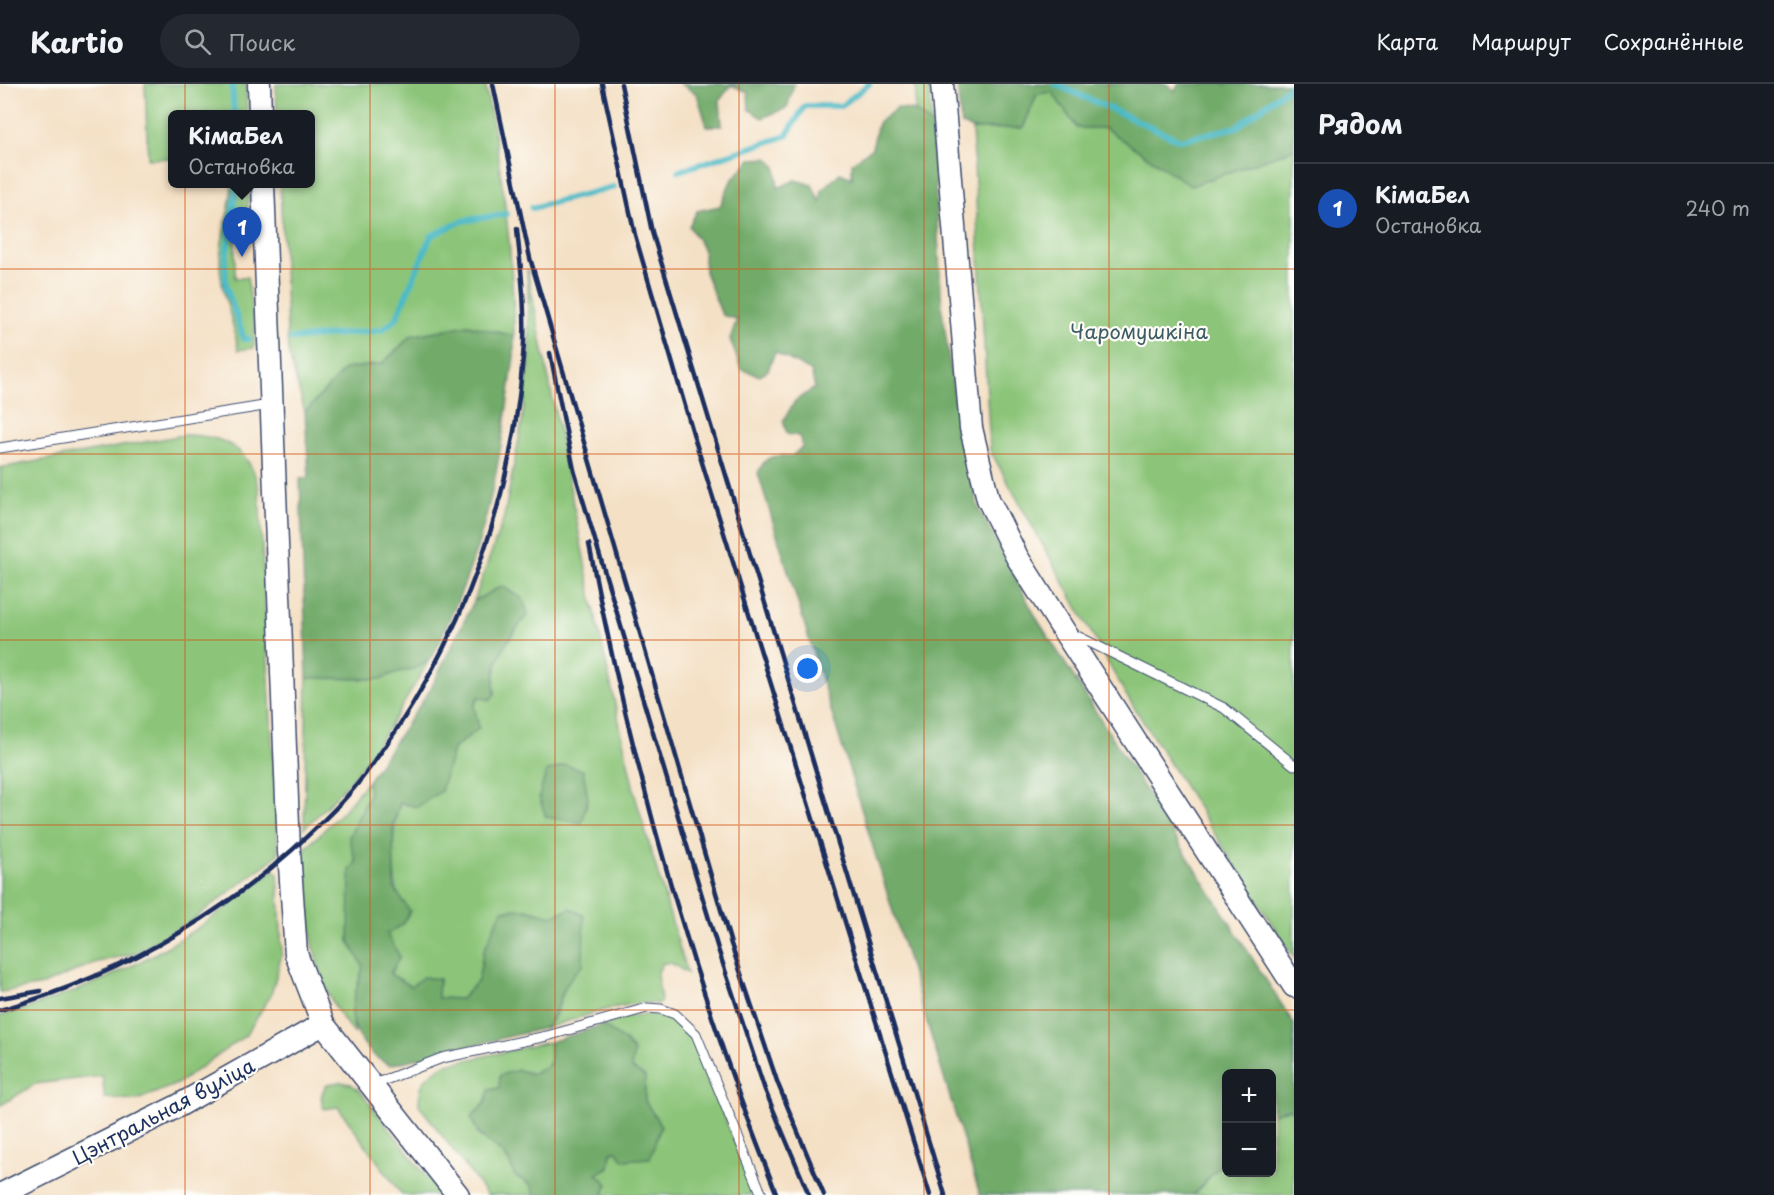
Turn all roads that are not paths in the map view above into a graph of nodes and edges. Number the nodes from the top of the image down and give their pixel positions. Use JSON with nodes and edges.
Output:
{"nodes":[{"id":1,"x":259,"y":84,"type":"edge"},
{"id":2,"x":942,"y":84,"type":"edge"},
{"id":3,"x":260,"y":110,"type":"edge"},
{"id":4,"x":263,"y":188,"type":"edge"},
{"id":5,"x":273,"y":405,"type":"junction"},
{"id":6,"x":0,"y":448,"type":"edge"},
{"id":7,"x":1062,"y":628,"type":"junction"},
{"id":8,"x":1294,"y":765,"type":"edge"},
{"id":9,"x":1294,"y":986,"type":"edge"},
{"id":10,"x":323,"y":1024,"type":"junction"},
{"id":11,"x":372,"y":1085,"type":"junction"},
{"id":12,"x":0,"y":1195,"type":"edge"},
{"id":13,"x":458,"y":1195,"type":"edge"},
{"id":14,"x":762,"y":1195,"type":"edge"}],
"edges":[{"from":1,"to":3,"type":"street"},
{"from":2,"to":7,"type":"street"},
{"from":4,"to":5,"type":"street"},
{"from":5,"to":6,"type":"lane"},
{"from":5,"to":10,"type":"street"},
{"from":7,"to":8,"type":"lane"},
{"from":7,"to":9,"type":"street"},
{"from":10,"to":11,"type":"street"},
{"from":10,"to":12,"type":"street","name":"Цэнтральная вуліца"},
{"from":11,"to":13,"type":"street"},
{"from":11,"to":14,"type":"lane"}]}
